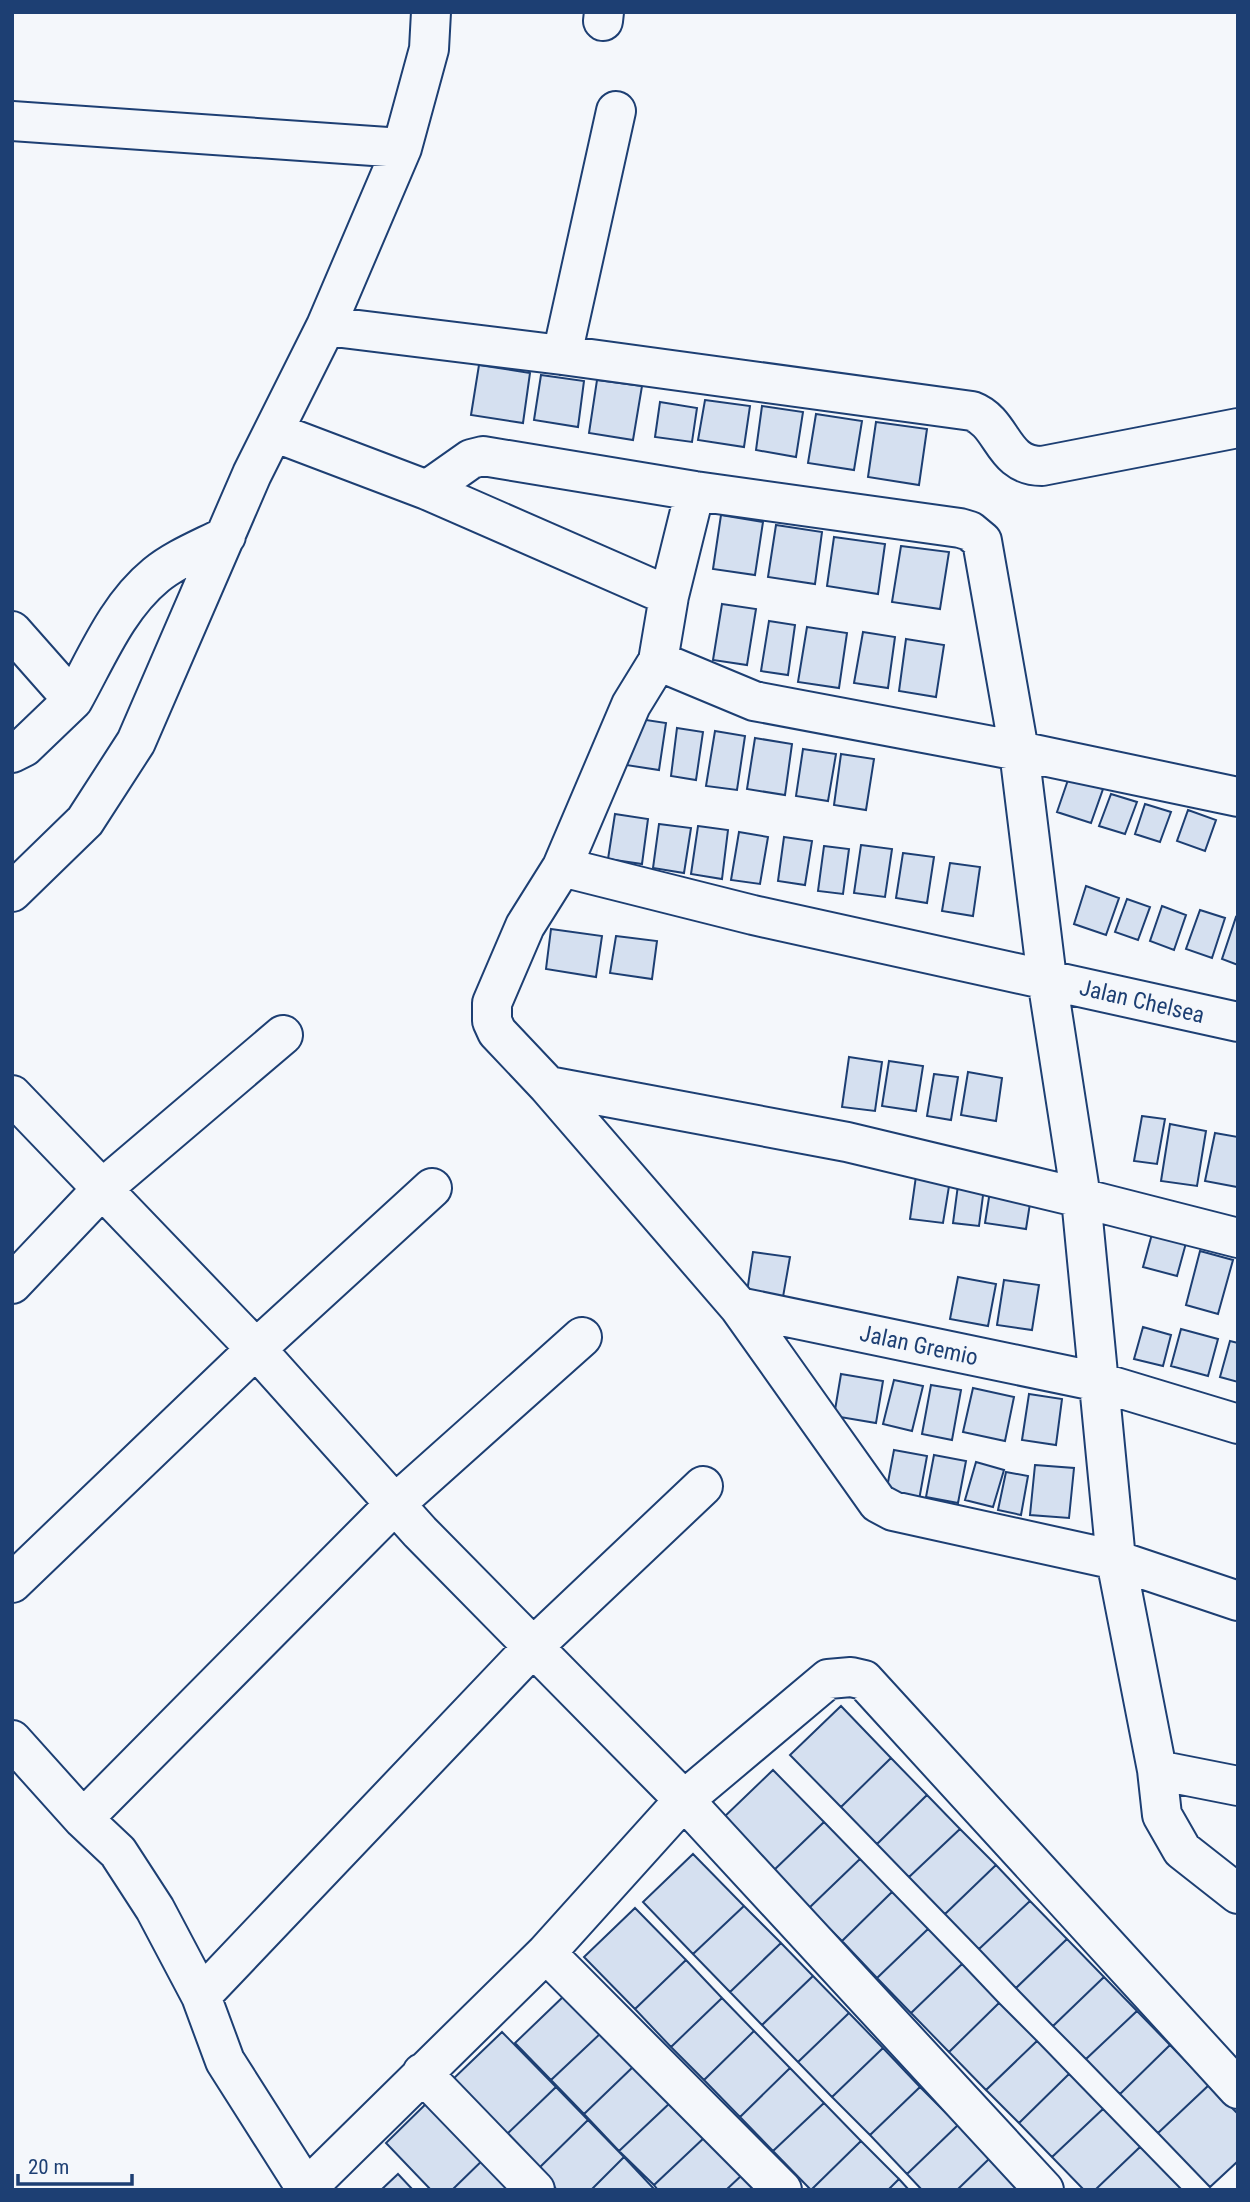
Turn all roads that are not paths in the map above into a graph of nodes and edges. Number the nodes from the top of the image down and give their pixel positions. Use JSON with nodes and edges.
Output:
{"nodes":[{"id":1,"x":430,"y":12,"type":"edge"},
{"id":2,"x":616,"y":111,"type":"dead end"},
{"id":3,"x":12,"y":121,"type":"edge"},
{"id":4,"x":402,"y":148,"type":"junction"},
{"id":5,"x":326,"y":326,"type":"junction"},
{"id":6,"x":562,"y":355,"type":"junction"},
{"id":7,"x":1238,"y":428,"type":"edge"},
{"id":8,"x":274,"y":432,"type":"junction"},
{"id":9,"x":427,"y":490,"type":"junction"},
{"id":10,"x":695,"y":491,"type":"junction"},
{"id":11,"x":226,"y":536,"type":"junction"},
{"id":12,"x":669,"y":596,"type":"junction"},
{"id":13,"x":12,"y":631,"type":"edge"},
{"id":14,"x":658,"y":662,"type":"junction"},
{"id":15,"x":74,"y":700,"type":"junction"},
{"id":16,"x":1019,"y":751,"type":"junction"},
{"id":17,"x":12,"y":754,"type":"edge"},
{"id":18,"x":1238,"y":797,"type":"edge"},
{"id":19,"x":562,"y":867,"type":"junction"},
{"id":20,"x":12,"y":892,"type":"edge"},
{"id":21,"x":1046,"y":979,"type":"junction"},
{"id":22,"x":1238,"y":1022,"type":"edge"},
{"id":23,"x":282,"y":1035,"type":"dead end"},
{"id":24,"x":548,"y":1086,"type":"junction"},
{"id":25,"x":12,"y":1095,"type":"edge"},
{"id":26,"x":432,"y":1188,"type":"dead end"},
{"id":27,"x":102,"y":1189,"type":"junction"},
{"id":28,"x":1081,"y":1198,"type":"junction"},
{"id":29,"x":1238,"y":1238,"type":"edge"},
{"id":30,"x":12,"y":1284,"type":"edge"},
{"id":31,"x":739,"y":1307,"type":"junction"},
{"id":32,"x":582,"y":1337,"type":"dead end"},
{"id":33,"x":256,"y":1349,"type":"junction"},
{"id":34,"x":1099,"y":1382,"type":"junction"},
{"id":35,"x":1238,"y":1424,"type":"edge"},
{"id":36,"x":703,"y":1486,"type":"dead end"},
{"id":37,"x":394,"y":1505,"type":"junction"},
{"id":38,"x":1116,"y":1560,"type":"junction"},
{"id":39,"x":12,"y":1583,"type":"edge"},
{"id":40,"x":1238,"y":1601,"type":"edge"},
{"id":41,"x":533,"y":1647,"type":"junction"},
{"id":42,"x":12,"y":1740,"type":"edge"},
{"id":43,"x":1157,"y":1770,"type":"junction"},
{"id":44,"x":1238,"y":1786,"type":"edge"},
{"id":45,"x":684,"y":1800,"type":"junction"},
{"id":46,"x":83,"y":1818,"type":"junction"},
{"id":47,"x":1238,"y":1894,"type":"edge"},
{"id":48,"x":546,"y":1953,"type":"junction"},
{"id":49,"x":201,"y":1996,"type":"junction"},
{"id":50,"x":422,"y":2073,"type":"junction"},
{"id":51,"x":1238,"y":2089,"type":"edge"},
{"id":52,"x":306,"y":2189,"type":"edge"},
{"id":53,"x":535,"y":2190,"type":"edge"},
{"id":54,"x":782,"y":2190,"type":"edge"},
{"id":55,"x":1044,"y":2190,"type":"edge"}],
"edges":[{"from":1,"to":4,"type":"street"},
{"from":2,"to":6,"type":"street"},
{"from":3,"to":4,"type":"street"},
{"from":4,"to":5,"type":"street"},
{"from":5,"to":6,"type":"street"},
{"from":5,"to":8,"type":"street"},
{"from":6,"to":7,"type":"street"},
{"from":8,"to":9,"type":"street"},
{"from":8,"to":11,"type":"street"},
{"from":9,"to":10,"type":"street"},
{"from":9,"to":12,"type":"street"},
{"from":10,"to":12,"type":"street"},
{"from":10,"to":16,"type":"street"},
{"from":11,"to":15,"type":"street"},
{"from":11,"to":20,"type":"street"},
{"from":12,"to":14,"type":"street"},
{"from":13,"to":15,"type":"street"},
{"from":14,"to":16,"type":"street"},
{"from":14,"to":19,"type":"street"},
{"from":15,"to":17,"type":"street"},
{"from":16,"to":18,"type":"street"},
{"from":16,"to":21,"type":"street"},
{"from":19,"to":21,"type":"street","name":"Jalan Chelsea"},
{"from":19,"to":24,"type":"street"},
{"from":21,"to":22,"type":"street","name":"Jalan Chelsea"},
{"from":21,"to":28,"type":"street"},
{"from":23,"to":27,"type":"street"},
{"from":24,"to":28,"type":"street"},
{"from":24,"to":31,"type":"street"},
{"from":25,"to":27,"type":"street"},
{"from":26,"to":33,"type":"street"},
{"from":27,"to":30,"type":"street"},
{"from":27,"to":33,"type":"street"},
{"from":28,"to":29,"type":"street"},
{"from":28,"to":34,"type":"street"},
{"from":31,"to":34,"type":"street","name":"Jalan Gremio"},
{"from":31,"to":38,"type":"street"},
{"from":32,"to":37,"type":"street"},
{"from":33,"to":37,"type":"street"},
{"from":33,"to":39,"type":"street"},
{"from":34,"to":35,"type":"street","name":"Jalan Gremio"},
{"from":34,"to":38,"type":"street"},
{"from":36,"to":41,"type":"street"},
{"from":37,"to":41,"type":"street"},
{"from":37,"to":46,"type":"street"},
{"from":38,"to":40,"type":"street"},
{"from":38,"to":43,"type":"street"},
{"from":41,"to":45,"type":"street"},
{"from":41,"to":49,"type":"street"},
{"from":42,"to":46,"type":"street"},
{"from":43,"to":44,"type":"street"},
{"from":43,"to":47,"type":"street"},
{"from":45,"to":48,"type":"street"},
{"from":45,"to":51,"type":"street"},
{"from":45,"to":55,"type":"street"},
{"from":46,"to":49,"type":"street"},
{"from":48,"to":50,"type":"street"},
{"from":48,"to":54,"type":"street"},
{"from":49,"to":52,"type":"street"},
{"from":50,"to":52,"type":"street"},
{"from":50,"to":53,"type":"street"}]}
